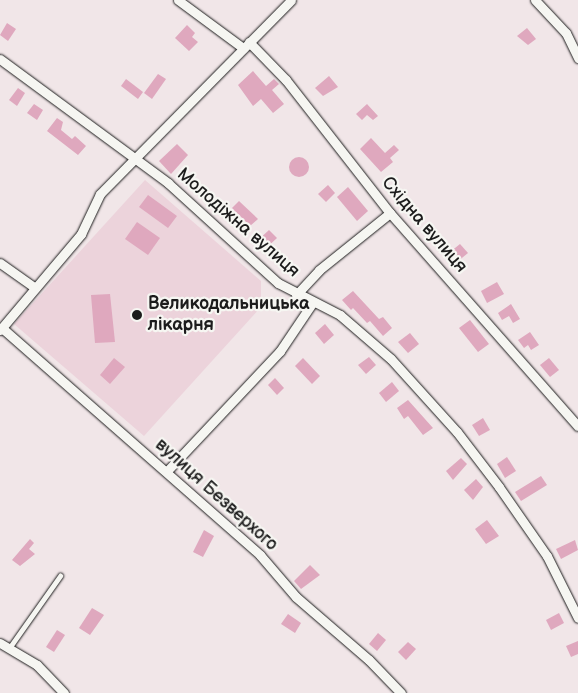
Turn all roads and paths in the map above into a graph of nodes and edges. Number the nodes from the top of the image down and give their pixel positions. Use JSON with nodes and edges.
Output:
{"nodes":[{"id":1,"x":178,"y":0,"type":"edge"},
{"id":2,"x":291,"y":0,"type":"edge"},
{"id":3,"x":535,"y":0,"type":"edge"},
{"id":4,"x":246,"y":45,"type":"junction"},
{"id":5,"x":578,"y":58,"type":"edge"},
{"id":6,"x":0,"y":59,"type":"edge"},
{"id":7,"x":133,"y":158,"type":"junction"},
{"id":8,"x":390,"y":213,"type":"junction"},
{"id":9,"x":0,"y":263,"type":"edge"},
{"id":10,"x":34,"y":287,"type":"junction"},
{"id":11,"x":296,"y":295,"type":"junction"},
{"id":12,"x":313,"y":302,"type":"junction"},
{"id":13,"x":1,"y":329,"type":"edge"},
{"id":14,"x":578,"y":426,"type":"edge"},
{"id":15,"x":166,"y":471,"type":"junction"},
{"id":16,"x":60,"y":576,"type":"dead end"},
{"id":17,"x":578,"y":618,"type":"edge"},
{"id":18,"x":0,"y":643,"type":"edge"},
{"id":19,"x":10,"y":647,"type":"junction"},
{"id":20,"x":64,"y":693,"type":"edge"},
{"id":21,"x":401,"y":693,"type":"edge"}],
"edges":[{"from":1,"to":4,"type":"street","name":"Східна вулиця"},
{"from":2,"to":4,"type":"street"},
{"from":3,"to":5,"type":"street"},
{"from":4,"to":7,"type":"street"},
{"from":4,"to":8,"type":"street","name":"Східна вулиця"},
{"from":6,"to":7,"type":"street","name":"Молодіжна вулиця"},
{"from":7,"to":10,"type":"street"},
{"from":7,"to":11,"type":"street","name":"Молодіжна вулиця"},
{"from":8,"to":11,"type":"street"},
{"from":8,"to":14,"type":"street","name":"Східна вулиця"},
{"from":9,"to":10,"type":"street"},
{"from":10,"to":13,"type":"street"},
{"from":11,"to":12,"type":"street","name":"Молодіжна вулиця"},
{"from":12,"to":15,"type":"street"},
{"from":12,"to":17,"type":"street","name":"Молодіжна вулиця"},
{"from":13,"to":15,"type":"street","name":"вулиця Безверхого"},
{"from":15,"to":21,"type":"street","name":"вулиця Безверхого"},
{"from":16,"to":19,"type":"lane"},
{"from":18,"to":19,"type":"street"},
{"from":19,"to":20,"type":"street"}]}
